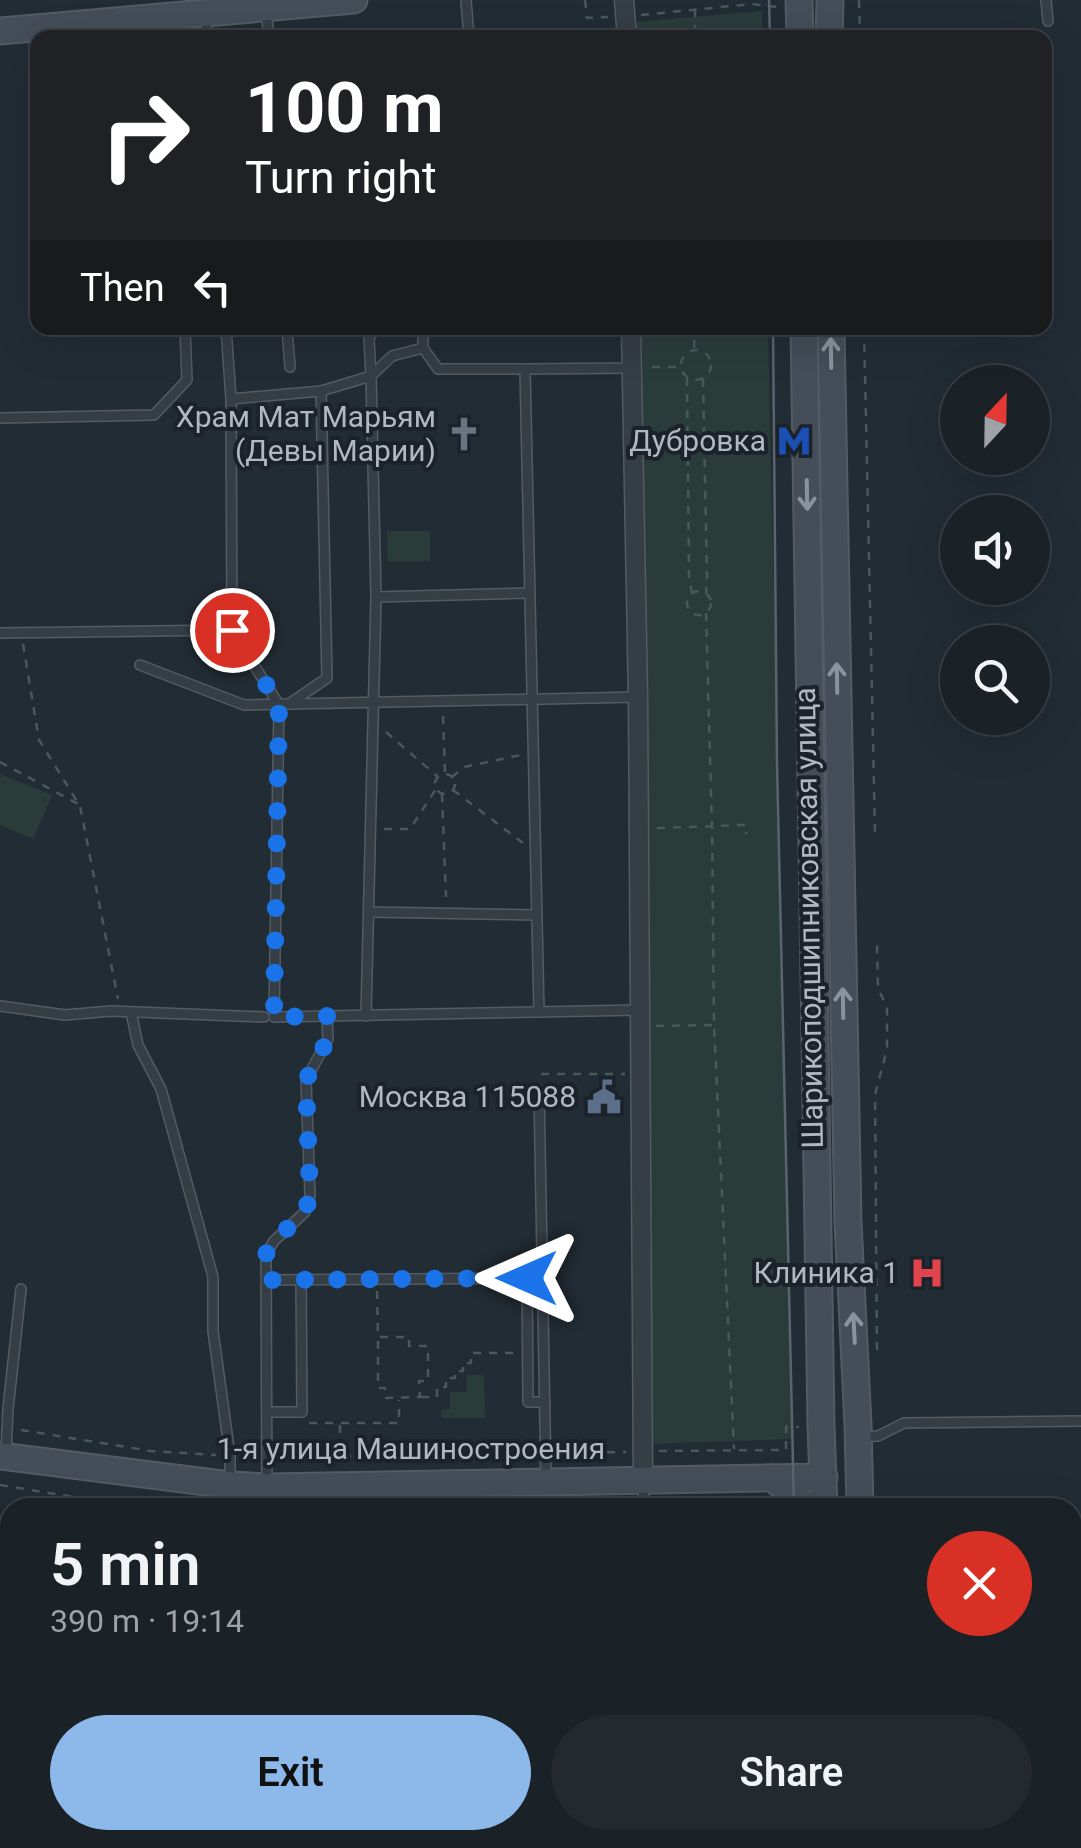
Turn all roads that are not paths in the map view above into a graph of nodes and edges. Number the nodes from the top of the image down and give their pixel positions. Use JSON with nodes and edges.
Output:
{"nodes":[{"id":1,"x":354,"y":0,"type":"edge"},
{"id":2,"x":466,"y":0,"type":"edge"},
{"id":3,"x":1046,"y":0,"type":"edge"},
{"id":4,"x":838,"y":2,"type":"edge"},
{"id":5,"x":792,"y":3,"type":"edge"},
{"id":6,"x":266,"y":8,"type":"junction"},
{"id":7,"x":1048,"y":21,"type":"dead end"},
{"id":8,"x":206,"y":25,"type":"edge"},
{"id":9,"x":59,"y":30,"type":"edge"},
{"id":10,"x":268,"y":30,"type":"edge"},
{"id":11,"x":468,"y":30,"type":"edge"},
{"id":12,"x":798,"y":30,"type":"edge"},
{"id":13,"x":832,"y":30,"type":"edge"},
{"id":14,"x":30,"y":31,"type":"edge"},
{"id":15,"x":0,"y":32,"type":"edge"},
{"id":16,"x":185,"y":335,"type":"edge"},
{"id":17,"x":226,"y":335,"type":"edge"},
{"id":18,"x":288,"y":335,"type":"edge"},
{"id":19,"x":372,"y":335,"type":"edge"},
{"id":20,"x":423,"y":335,"type":"edge"},
{"id":21,"x":631,"y":335,"type":"edge"},
{"id":22,"x":804,"y":335,"type":"edge"},
{"id":23,"x":831,"y":335,"type":"edge"},
{"id":24,"x":423,"y":348,"type":"junction"},
{"id":25,"x":290,"y":367,"type":"dead end"},
{"id":26,"x":632,"y":368,"type":"junction"},
{"id":27,"x":526,"y":370,"type":"junction"},
{"id":28,"x":372,"y":376,"type":"junction"},
{"id":29,"x":321,"y":391,"type":"junction"},
{"id":30,"x":230,"y":399,"type":"junction"},
{"id":31,"x":0,"y":418,"type":"edge"},
{"id":32,"x":529,"y":593,"type":"junction"},
{"id":33,"x":376,"y":597,"type":"junction"},
{"id":34,"x":232,"y":630,"type":"junction"},
{"id":35,"x":0,"y":632,"type":"edge"},
{"id":36,"x":140,"y":665,"type":"dead end"},
{"id":37,"x":638,"y":698,"type":"junction"},
{"id":38,"x":533,"y":700,"type":"junction"},
{"id":39,"x":374,"y":703,"type":"junction"},
{"id":40,"x":283,"y":705,"type":"junction"},
{"id":41,"x":369,"y":912,"type":"junction"},
{"id":42,"x":537,"y":914,"type":"junction"},
{"id":43,"x":0,"y":1006,"type":"edge"},
{"id":44,"x":126,"y":1012,"type":"junction"},
{"id":45,"x":538,"y":1012,"type":"junction"},
{"id":46,"x":327,"y":1016,"type":"junction"},
{"id":47,"x":366,"y":1016,"type":"junction"},
{"id":48,"x":264,"y":1017,"type":"dead end"},
{"id":49,"x":640,"y":1018,"type":"junction"},
{"id":50,"x":539,"y":1090,"type":"dead end"},
{"id":51,"x":267,"y":1280,"type":"junction"},
{"id":52,"x":301,"y":1280,"type":"junction"},
{"id":53,"x":21,"y":1288,"type":"dead end"},
{"id":54,"x":545,"y":1402,"type":"junction"},
{"id":55,"x":268,"y":1412,"type":"junction"},
{"id":56,"x":818,"y":1419,"type":"junction"},
{"id":57,"x":1081,"y":1421,"type":"edge"},
{"id":58,"x":859,"y":1431,"type":"junction"},
{"id":59,"x":3,"y":1456,"type":"edge"},
{"id":60,"x":824,"y":1477,"type":"junction"},
{"id":61,"x":772,"y":1478,"type":"junction"},
{"id":62,"x":643,"y":1480,"type":"junction"},
{"id":63,"x":546,"y":1482,"type":"junction"},
{"id":64,"x":230,"y":1485,"type":"junction"},
{"id":65,"x":268,"y":1497,"type":"edge"},
{"id":66,"x":644,"y":1498,"type":"edge"},
{"id":67,"x":796,"y":1498,"type":"edge"},
{"id":68,"x":824,"y":1498,"type":"edge"},
{"id":69,"x":846,"y":1498,"type":"edge"},
{"id":70,"x":860,"y":1498,"type":"edge"}],
"edges":[{"from":1,"to":6,"type":"main road"},
{"from":2,"to":11,"type":"lane"},
{"from":3,"to":7,"type":"lane"},
{"from":4,"to":13,"type":"main road"},
{"from":5,"to":12,"type":"main road"},
{"from":6,"to":8,"type":"main road"},
{"from":6,"to":10,"type":"lane"},
{"from":8,"to":9,"type":"main road"},
{"from":14,"to":15,"type":"main road"},
{"from":16,"to":31,"type":"lane"},
{"from":17,"to":30,"type":"lane"},
{"from":18,"to":25,"type":"lane"},
{"from":19,"to":28,"type":"lane"},
{"from":20,"to":24,"type":"lane"},
{"from":21,"to":26,"type":"street"},
{"from":22,"to":56,"type":"main road","name":"Шарикоподшипниковская улица","one_way":true},
{"from":58,"to":23,"type":"main road","name":"Шарикоподшипниковская улица","one_way":true},
{"from":24,"to":27,"type":"lane"},
{"from":24,"to":28,"type":"lane"},
{"from":26,"to":27,"type":"lane"},
{"from":26,"to":37,"type":"street"},
{"from":27,"to":32,"type":"lane"},
{"from":28,"to":29,"type":"lane"},
{"from":28,"to":33,"type":"lane"},
{"from":29,"to":30,"type":"lane"},
{"from":29,"to":40,"type":"lane"},
{"from":30,"to":34,"type":"lane"},
{"from":32,"to":33,"type":"lane"},
{"from":32,"to":38,"type":"lane"},
{"from":33,"to":39,"type":"lane"},
{"from":34,"to":35,"type":"lane"},
{"from":34,"to":40,"type":"lane"},
{"from":36,"to":40,"type":"lane"},
{"from":37,"to":38,"type":"lane"},
{"from":37,"to":49,"type":"street"},
{"from":38,"to":39,"type":"lane"},
{"from":38,"to":42,"type":"lane"},
{"from":39,"to":40,"type":"lane"},
{"from":39,"to":41,"type":"lane"},
{"from":40,"to":46,"type":"lane"},
{"from":41,"to":42,"type":"lane"},
{"from":41,"to":47,"type":"lane"},
{"from":42,"to":45,"type":"lane"},
{"from":43,"to":44,"type":"lane"},
{"from":44,"to":48,"type":"lane"},
{"from":44,"to":64,"type":"lane"},
{"from":45,"to":47,"type":"lane"},
{"from":45,"to":49,"type":"lane"},
{"from":46,"to":47,"type":"lane"},
{"from":46,"to":51,"type":"lane"},
{"from":49,"to":62,"type":"street"},
{"from":50,"to":54,"type":"lane"},
{"from":51,"to":52,"type":"lane"},
{"from":51,"to":55,"type":"lane"},
{"from":52,"to":54,"type":"lane"},
{"from":52,"to":55,"type":"lane"},
{"from":53,"to":59,"type":"lane"},
{"from":54,"to":63,"type":"lane"},
{"from":55,"to":65,"type":"lane"},
{"from":56,"to":60,"type":"main road","name":"Шарикоподшипниковская улица"},
{"from":56,"to":61,"type":"main road"},
{"from":57,"to":58,"type":"lane"},
{"from":58,"to":60,"type":"main road"},
{"from":58,"to":70,"type":"main road","name":"Шарикоподшипниковская улица"},
{"from":59,"to":64,"type":"main road","name":"1-я улица Машиностроения"},
{"from":60,"to":61,"type":"main road","name":"1-я улица Машиностроения"},
{"from":60,"to":68,"type":"main road","name":"Шарикоподшипниковская улица"},
{"from":60,"to":69,"type":"main road"},
{"from":61,"to":62,"type":"main road","name":"1-я улица Машиностроения"},
{"from":61,"to":67,"type":"main road"},
{"from":62,"to":63,"type":"main road","name":"1-я улица Машиностроения"},
{"from":62,"to":66,"type":"lane"},
{"from":63,"to":65,"type":"main road","name":"1-я улица Машиностроения"},
{"from":64,"to":65,"type":"main road","name":"1-я улица Машиностроения"}]}
